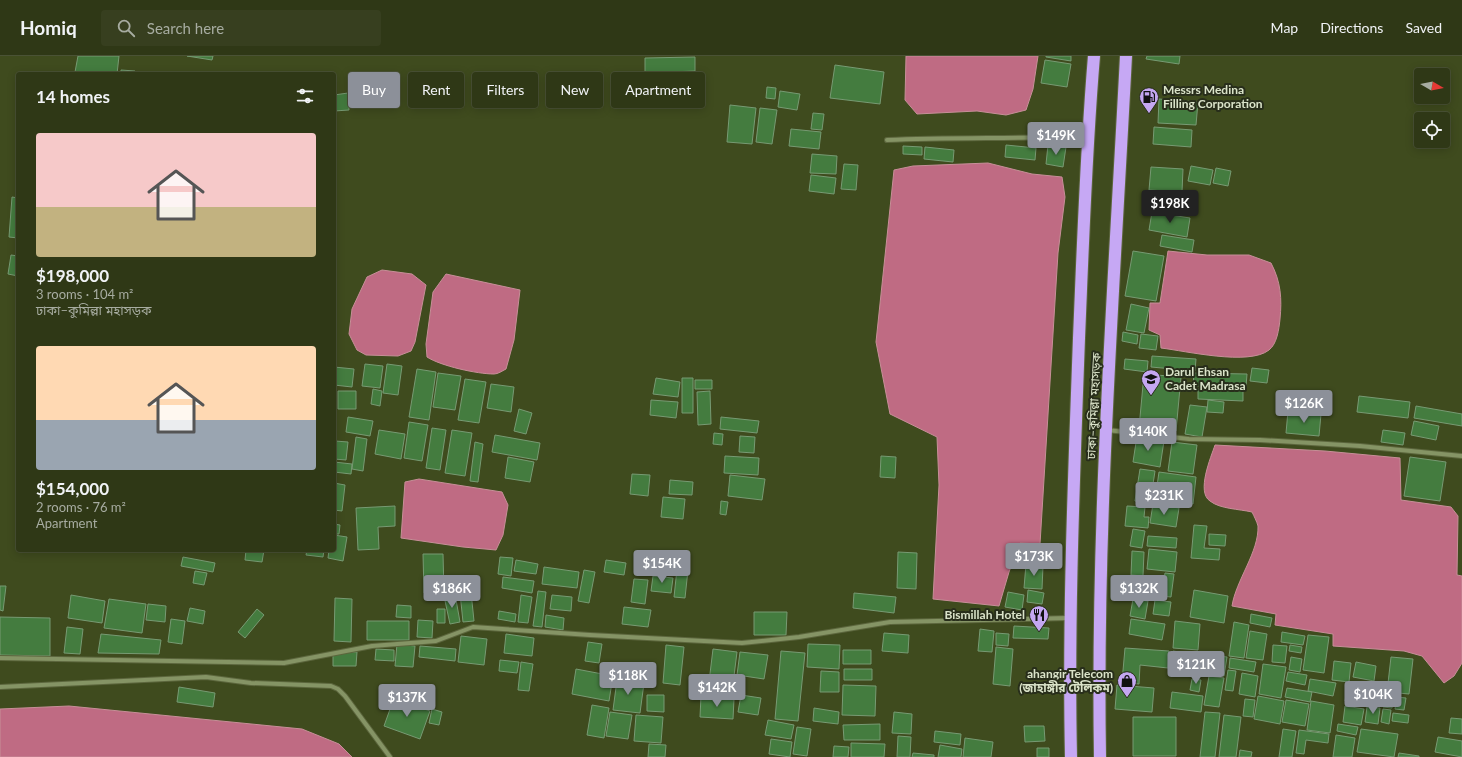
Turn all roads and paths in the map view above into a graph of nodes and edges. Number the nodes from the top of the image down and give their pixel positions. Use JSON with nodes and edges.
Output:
{"nodes":[{"id":1,"x":1094,"y":56,"type":"edge"},
{"id":2,"x":1126,"y":56,"type":"edge"},
{"id":3,"x":1087,"y":136,"type":"junction"},
{"id":4,"x":887,"y":140,"type":"dead end"},
{"id":5,"x":1106,"y":430,"type":"junction"},
{"id":6,"x":1462,"y":456,"type":"edge"},
{"id":7,"x":1070,"y":618,"type":"junction"},
{"id":8,"x":0,"y":658,"type":"edge"},
{"id":9,"x":0,"y":687,"type":"edge"},
{"id":10,"x":390,"y":757,"type":"edge"},
{"id":11,"x":1071,"y":757,"type":"edge"},
{"id":12,"x":1100,"y":757,"type":"edge"}],
"edges":[{"from":1,"to":3,"type":"highway","name":"ঢাকা–কুমিল্লা মহাসড়ক"},
{"from":2,"to":5,"type":"highway","name":"ঢাকা–কুমিল্লা মহাসড়ক"},
{"from":3,"to":4,"type":"street"},
{"from":3,"to":7,"type":"highway","name":"ঢাকা–কুমিল্লা মহাসড়ক"},
{"from":5,"to":6,"type":"street"},
{"from":5,"to":12,"type":"highway","name":"ঢাকা–কুমিল্লা মহাসড়ক"},
{"from":7,"to":8,"type":"street"},
{"from":7,"to":11,"type":"highway","name":"ঢাকা–কুমিল্লা মহাসড়ক"},
{"from":9,"to":10,"type":"street"}]}
